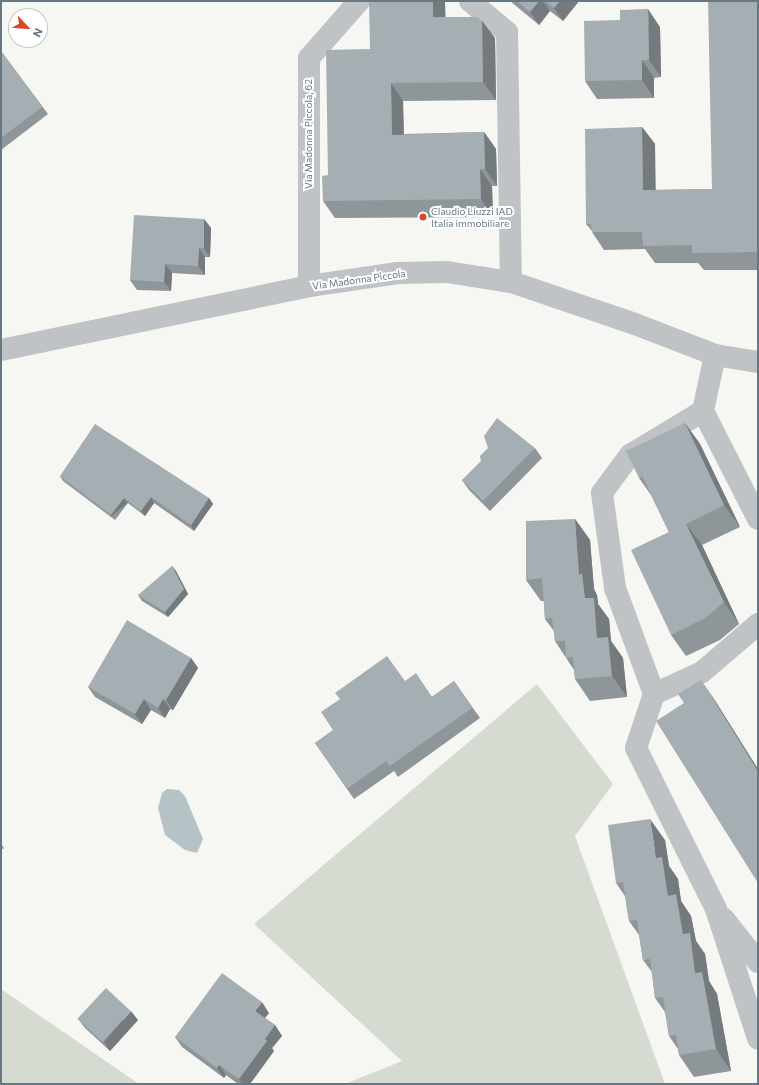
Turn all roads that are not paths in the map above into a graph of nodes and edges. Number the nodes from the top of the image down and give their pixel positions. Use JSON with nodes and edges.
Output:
{"nodes":[{"id":1,"x":359,"y":1,"type":"edge"},
{"id":2,"x":470,"y":1,"type":"edge"},
{"id":3,"x":511,"y":282,"type":"junction"},
{"id":4,"x":309,"y":286,"type":"junction"},
{"id":5,"x":1,"y":350,"type":"edge"},
{"id":6,"x":715,"y":355,"type":"junction"},
{"id":7,"x":758,"y":362,"type":"edge"},
{"id":8,"x":703,"y":411,"type":"junction"},
{"id":9,"x":758,"y":519,"type":"edge"},
{"id":10,"x":758,"y":624,"type":"edge"},
{"id":11,"x":654,"y":694,"type":"junction"},
{"id":12,"x":716,"y":909,"type":"junction"},
{"id":13,"x":758,"y":962,"type":"edge"},
{"id":14,"x":758,"y":1038,"type":"edge"}],
"edges":[{"from":1,"to":4,"type":"street","name":"Via Madonna Piccola, 62"},
{"from":2,"to":3,"type":"street"},
{"from":3,"to":4,"type":"street","name":"Via Madonna Piccola"},
{"from":3,"to":6,"type":"street","name":"Via Madonna Piccola"},
{"from":4,"to":5,"type":"street","name":"Via Madonna Piccola"},
{"from":6,"to":7,"type":"street","name":"Via Madonna Piccola"},
{"from":6,"to":8,"type":"street"},
{"from":8,"to":9,"type":"street"},
{"from":8,"to":11,"type":"street"},
{"from":10,"to":11,"type":"street"},
{"from":11,"to":12,"type":"street"},
{"from":12,"to":13,"type":"street"},
{"from":12,"to":14,"type":"street"}]}
